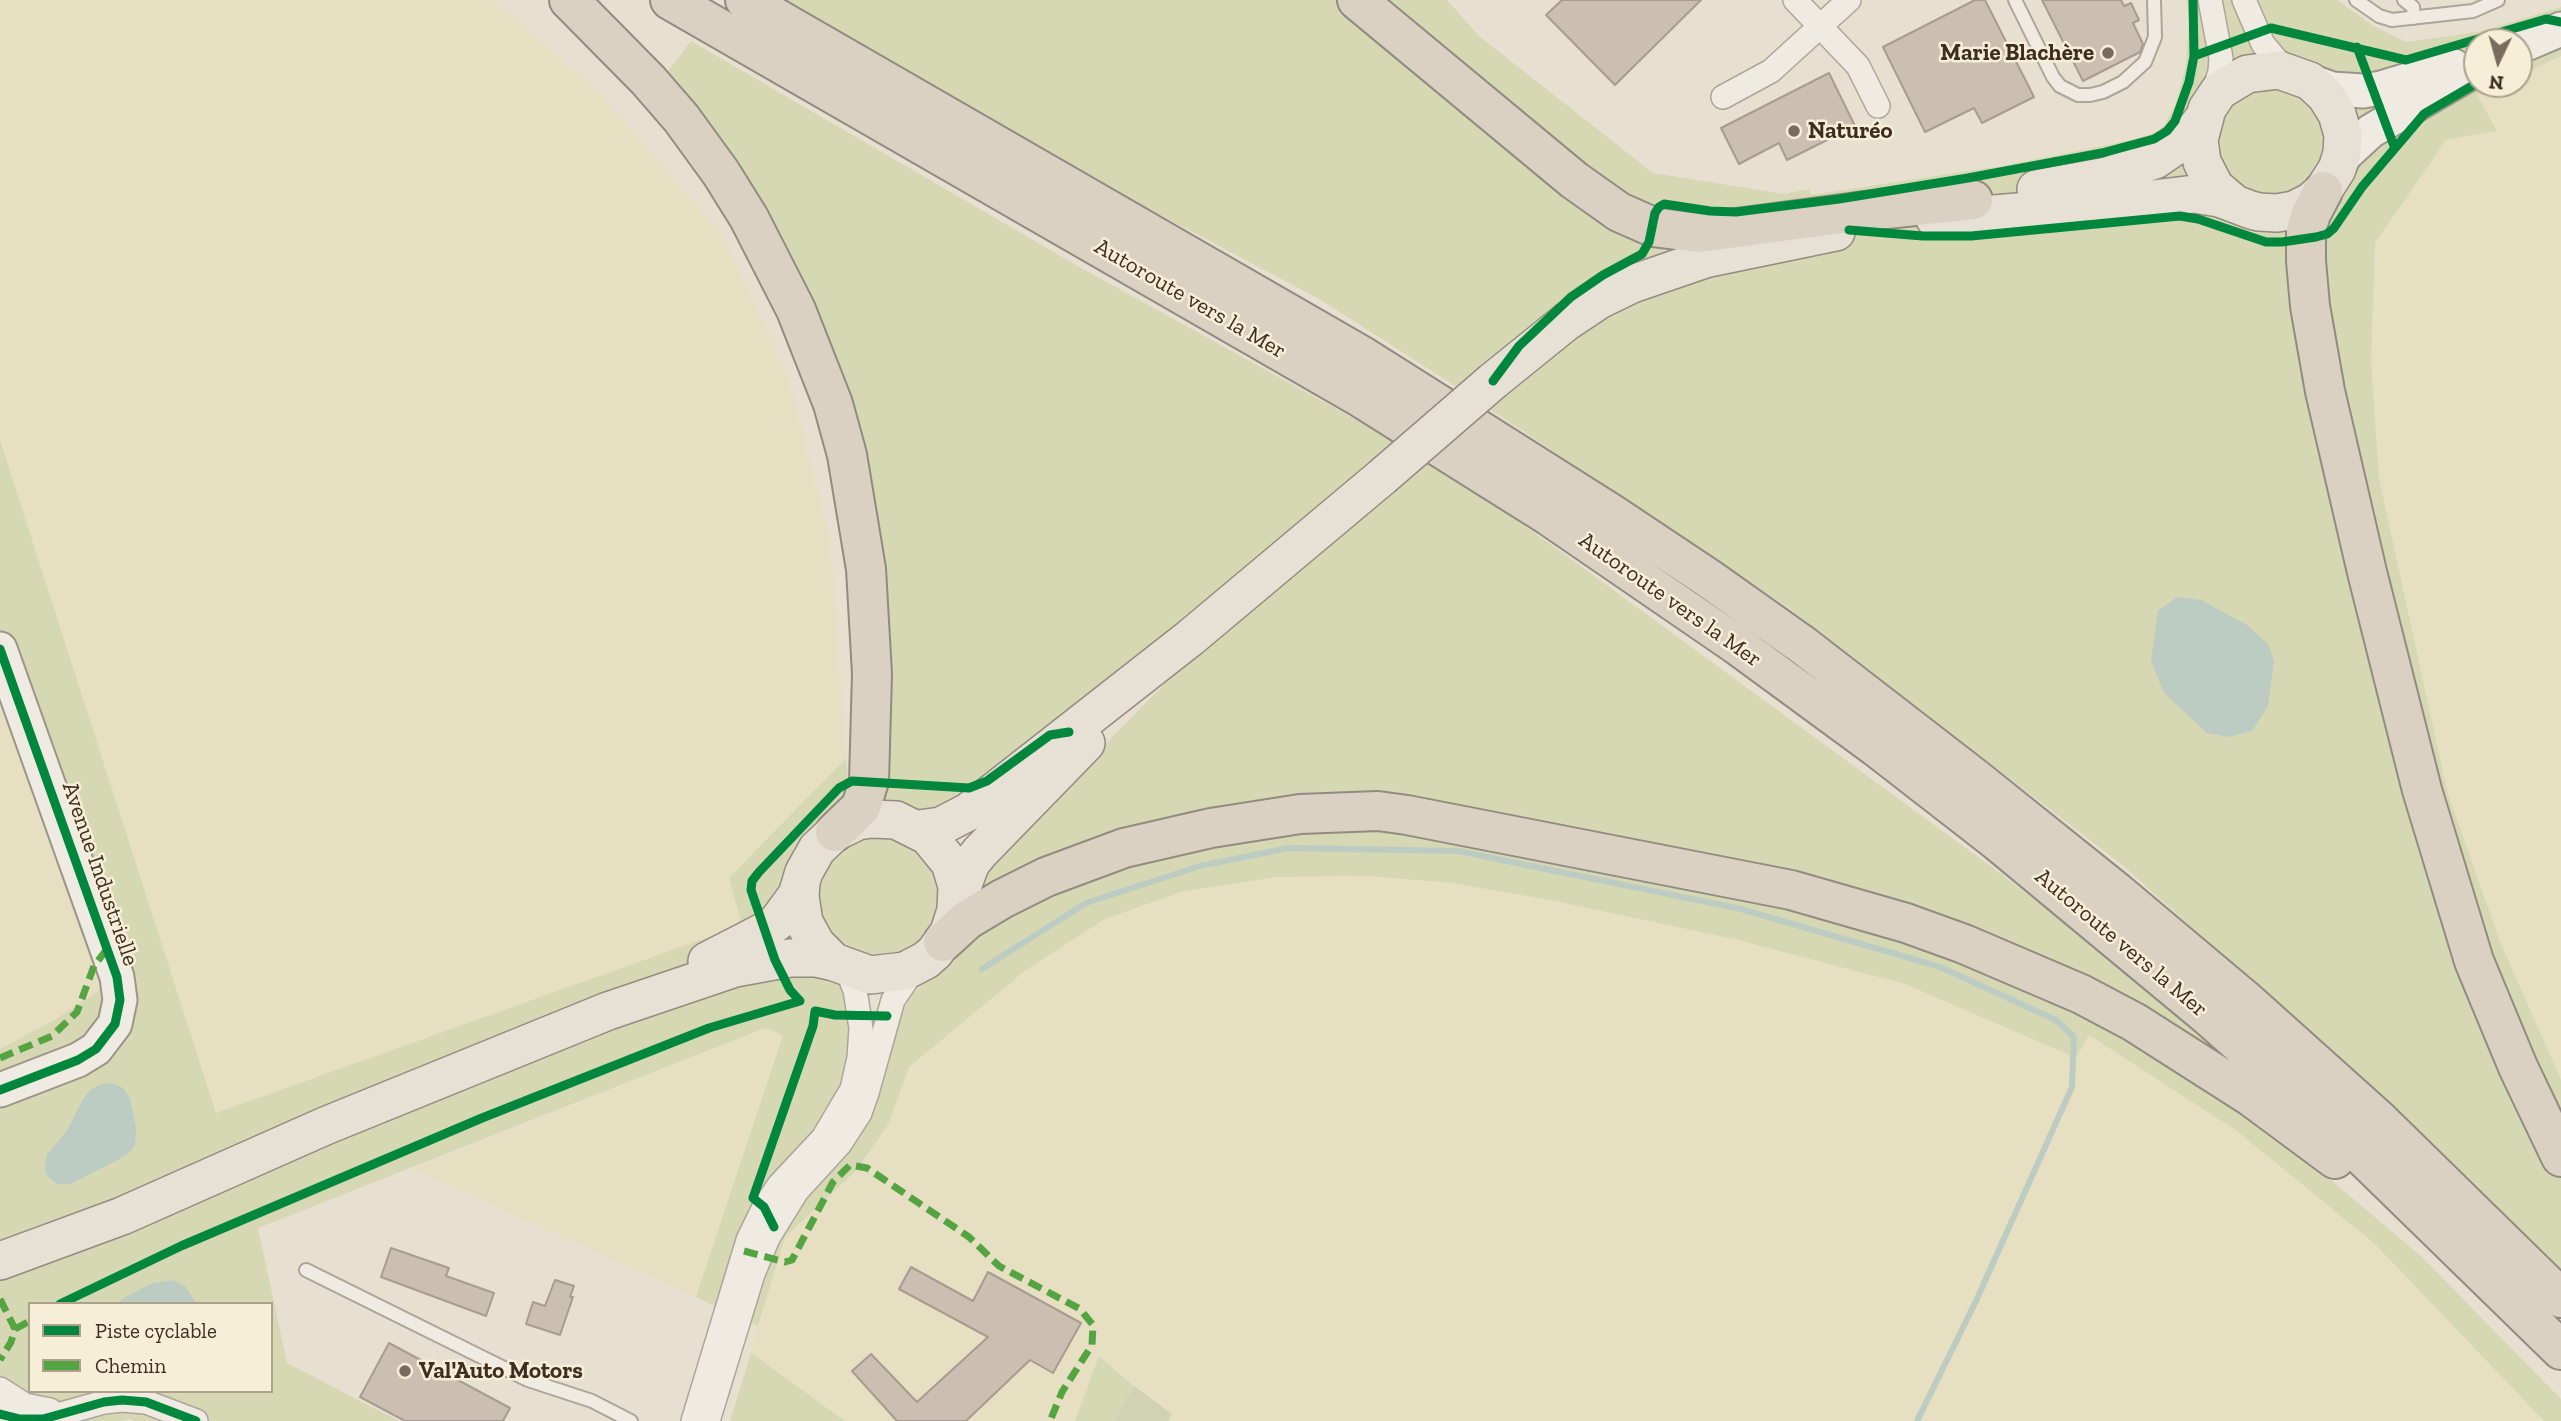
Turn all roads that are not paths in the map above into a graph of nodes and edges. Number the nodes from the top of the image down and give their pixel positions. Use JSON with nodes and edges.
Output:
{"nodes":[{"id":1,"x":569,"y":0,"type":"edge"},
{"id":2,"x":670,"y":0,"type":"edge"},
{"id":3,"x":745,"y":0,"type":"edge"},
{"id":4,"x":1357,"y":0,"type":"edge"},
{"id":5,"x":1795,"y":0,"type":"edge"},
{"id":6,"x":1849,"y":0,"type":"edge"},
{"id":7,"x":2015,"y":0,"type":"edge"},
{"id":8,"x":2154,"y":0,"type":"edge"},
{"id":9,"x":2210,"y":0,"type":"edge"},
{"id":10,"x":2244,"y":0,"type":"edge"},
{"id":11,"x":2356,"y":0,"type":"edge"},
{"id":12,"x":2404,"y":0,"type":"edge"},
{"id":13,"x":2498,"y":0,"type":"edge"},
{"id":14,"x":2414,"y":18,"type":"junction"},
{"id":15,"x":1821,"y":26,"type":"junction"},
{"id":16,"x":2561,"y":29,"type":"edge"},
{"id":17,"x":2533,"y":41,"type":"edge"},
{"id":18,"x":2463,"y":64,"type":"edge"},
{"id":19,"x":2463,"y":77,"type":"edge"},
{"id":20,"x":2305,"y":79,"type":"junction"},
{"id":21,"x":1723,"y":97,"type":"dead end"},
{"id":22,"x":1878,"y":106,"type":"dead end"},
{"id":23,"x":2205,"y":114,"type":"junction"},
{"id":24,"x":2330,"y":180,"type":"junction"},
{"id":25,"x":1973,"y":201,"type":"junction"},
{"id":26,"x":2235,"y":204,"type":"junction"},
{"id":27,"x":1899,"y":222,"type":"junction"},
{"id":28,"x":1190,"y":638,"type":"junction"},
{"id":29,"x":0,"y":649,"type":"edge"},
{"id":30,"x":918,"y":829,"type":"junction"},
{"id":31,"x":835,"y":832,"type":"junction"},
{"id":32,"x":802,"y":884,"type":"junction"},
{"id":33,"x":958,"y":898,"type":"junction"},
{"id":34,"x":929,"y":954,"type":"junction"},
{"id":35,"x":840,"y":965,"type":"junction"},
{"id":36,"x":608,"y":1011,"type":"junction"},
{"id":37,"x":0,"y":1090,"type":"edge"},
{"id":38,"x":2561,"y":1157,"type":"edge"},
{"id":39,"x":121,"y":1216,"type":"junction"},
{"id":40,"x":2464,"y":1254,"type":"junction"},
{"id":41,"x":0,"y":1261,"type":"edge"},
{"id":42,"x":306,"y":1270,"type":"dead end"},
{"id":43,"x":0,"y":1289,"type":"edge"},
{"id":44,"x":2561,"y":1298,"type":"edge"},
{"id":45,"x":2561,"y":1350,"type":"edge"},
{"id":46,"x":0,"y":1389,"type":"edge"},
{"id":47,"x":74,"y":1410,"type":"junction"},
{"id":48,"x":0,"y":1415,"type":"edge"},
{"id":49,"x":196,"y":1421,"type":"edge"},
{"id":50,"x":631,"y":1421,"type":"edge"},
{"id":51,"x":693,"y":1421,"type":"edge"},
{"id":52,"x":708,"y":1421,"type":"edge"}],
"edges":[{"from":1,"to":31,"type":"highway"},
{"from":2,"to":40,"type":"highway","name":"Autoroute vers la Mer"},
{"from":3,"to":44,"type":"highway"},
{"from":4,"to":25,"type":"highway"},
{"from":5,"to":15,"type":"street"},
{"from":6,"to":15,"type":"street"},
{"from":7,"to":8,"type":"lane"},
{"from":9,"to":23,"type":"street"},
{"from":10,"to":20,"type":"street"},
{"from":11,"to":14,"type":"lane"},
{"from":12,"to":14,"type":"lane"},
{"from":13,"to":14,"type":"lane"},
{"from":15,"to":21,"type":"street"},
{"from":15,"to":22,"type":"street"},
{"from":16,"to":17,"type":"street"},
{"from":18,"to":20,"type":"street"},
{"from":19,"to":24,"type":"street"},
{"from":20,"to":23,"type":"main road"},
{"from":20,"to":24,"type":"main road"},
{"from":23,"to":25,"type":"main road"},
{"from":23,"to":26,"type":"main road"},
{"from":24,"to":26,"type":"main road"},
{"from":24,"to":38,"type":"highway"},
{"from":25,"to":27,"type":"main road"},
{"from":26,"to":27,"type":"main road"},
{"from":27,"to":28,"type":"main road","bridge":true},
{"from":28,"to":30,"type":"main road"},
{"from":28,"to":33,"type":"main road"},
{"from":29,"to":37,"type":"street","name":"Avenue Industrielle"},
{"from":30,"to":31,"type":"main road"},
{"from":30,"to":33,"type":"main road"},
{"from":31,"to":32,"type":"main road"},
{"from":32,"to":35,"type":"main road"},
{"from":32,"to":36,"type":"main road"},
{"from":33,"to":34,"type":"main road"},
{"from":34,"to":35,"type":"main road"},
{"from":34,"to":40,"type":"highway"},
{"from":34,"to":52,"type":"street"},
{"from":35,"to":36,"type":"main road"},
{"from":35,"to":51,"type":"street"},
{"from":36,"to":39,"type":"main road"},
{"from":39,"to":41,"type":"main road"},
{"from":39,"to":43,"type":"main road"},
{"from":40,"to":45,"type":"highway","name":"Autoroute vers la Mer"},
{"from":42,"to":50,"type":"lane"},
{"from":46,"to":47,"type":"street"},
{"from":47,"to":48,"type":"street"},
{"from":47,"to":49,"type":"street"}]}
